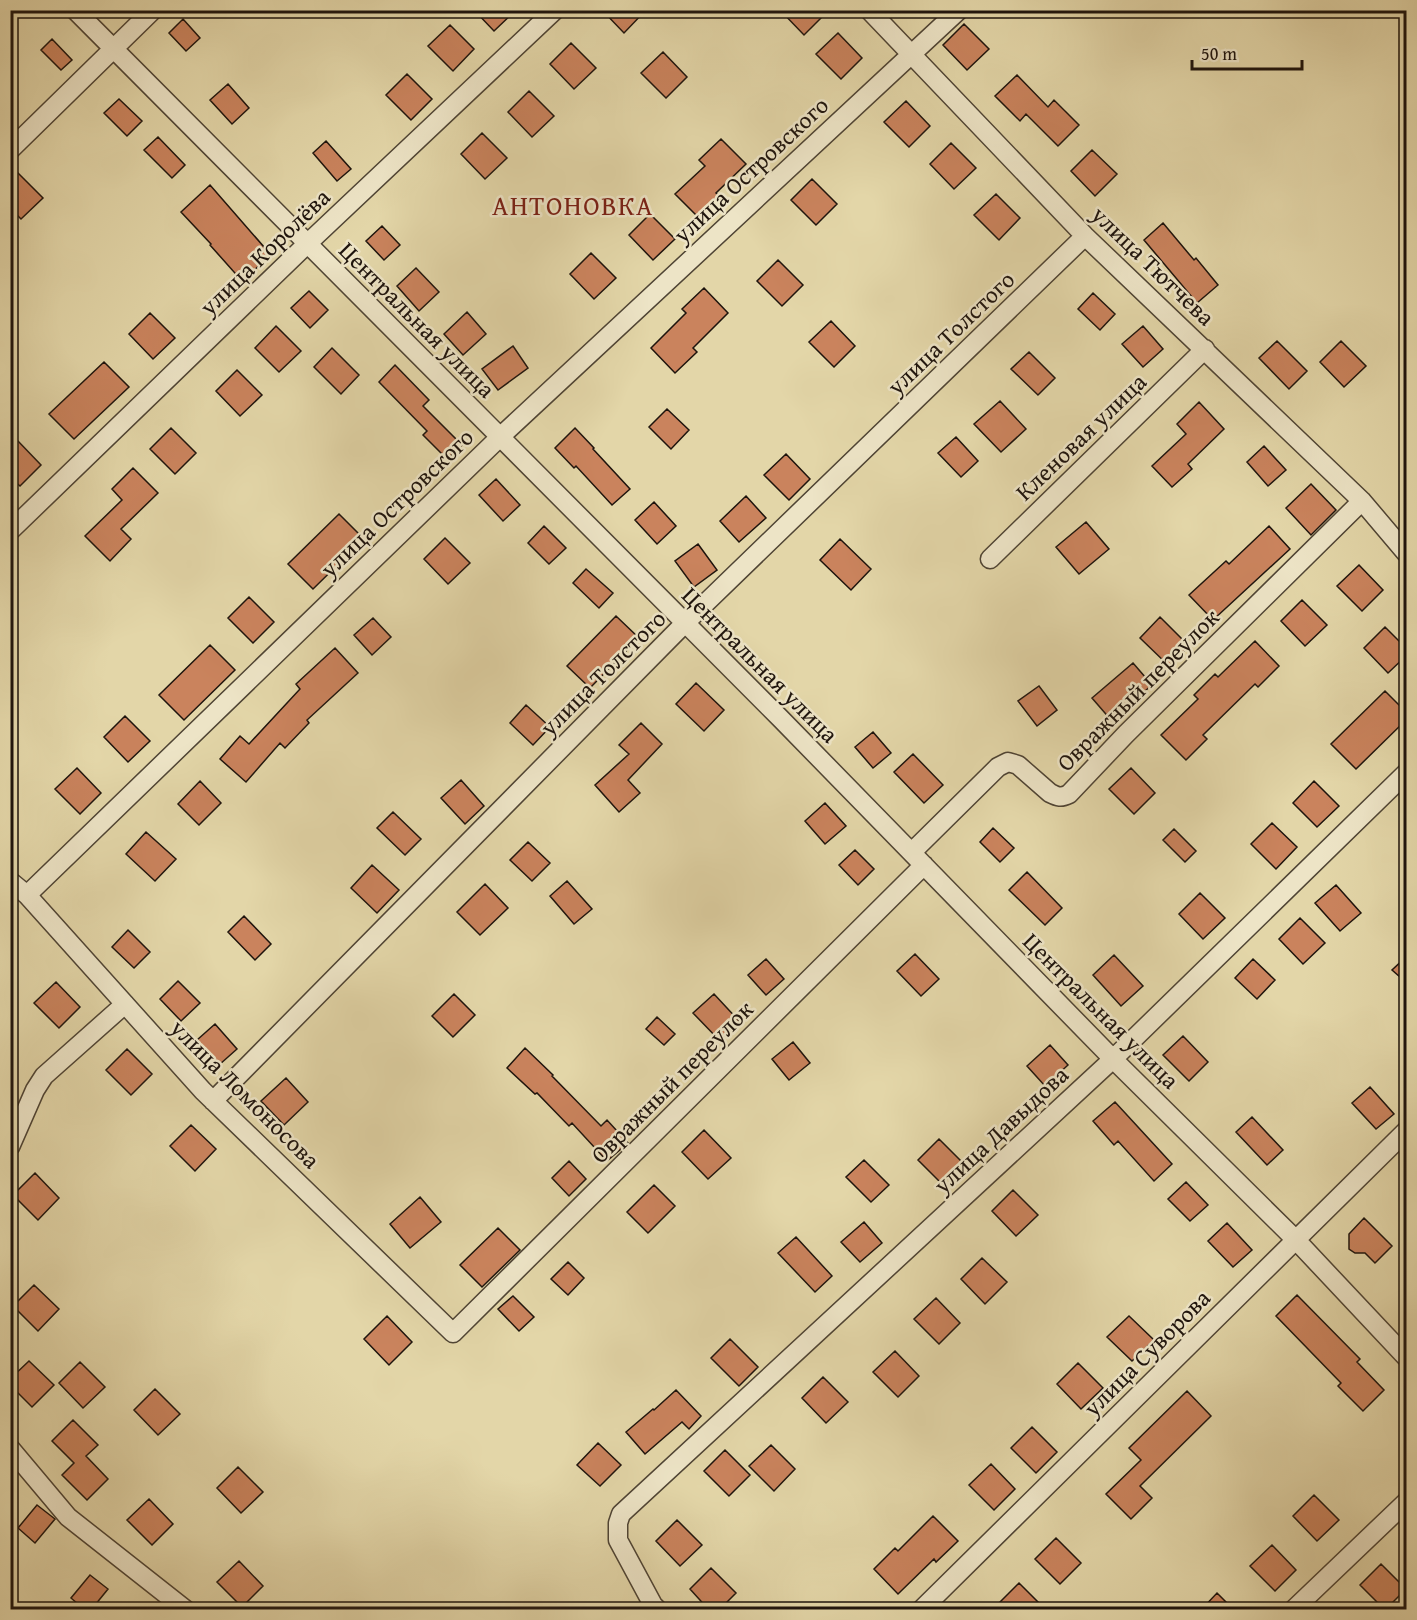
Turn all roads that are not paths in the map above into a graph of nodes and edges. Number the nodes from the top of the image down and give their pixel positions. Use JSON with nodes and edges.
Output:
{"nodes":[{"id":1,"x":75,"y":10,"type":"edge"},
{"id":2,"x":153,"y":10,"type":"edge"},
{"id":3,"x":555,"y":10,"type":"edge"},
{"id":4,"x":869,"y":10,"type":"edge"},
{"id":5,"x":959,"y":10,"type":"edge"},
{"id":6,"x":113,"y":49,"type":"junction"},
{"id":7,"x":911,"y":54,"type":"junction"},
{"id":8,"x":10,"y":150,"type":"edge"},
{"id":9,"x":1086,"y":236,"type":"junction"},
{"id":10,"x":307,"y":244,"type":"junction"},
{"id":11,"x":1205,"y":349,"type":"junction"},
{"id":12,"x":500,"y":437,"type":"junction"},
{"id":13,"x":1362,"y":501,"type":"junction"},
{"id":14,"x":10,"y":531,"type":"edge"},
{"id":15,"x":1407,"y":554,"type":"edge"},
{"id":16,"x":990,"y":559,"type":"dead end"},
{"id":17,"x":685,"y":623,"type":"junction"},
{"id":18,"x":1407,"y":773,"type":"edge"},
{"id":19,"x":918,"y":858,"type":"junction"},
{"id":20,"x":10,"y":881,"type":"edge"},
{"id":21,"x":27,"y":895,"type":"junction"},
{"id":22,"x":124,"y":1004,"type":"junction"},
{"id":23,"x":1113,"y":1059,"type":"junction"},
{"id":24,"x":213,"y":1101,"type":"junction"},
{"id":25,"x":1407,"y":1131,"type":"edge"},
{"id":26,"x":10,"y":1147,"type":"edge"},
{"id":27,"x":1296,"y":1240,"type":"junction"},
{"id":28,"x":453,"y":1333,"type":"joint"},
{"id":29,"x":1407,"y":1357,"type":"edge"},
{"id":30,"x":10,"y":1448,"type":"edge"},
{"id":31,"x":1407,"y":1502,"type":"edge"},
{"id":32,"x":186,"y":1610,"type":"edge"},
{"id":33,"x":658,"y":1610,"type":"edge"},
{"id":34,"x":921,"y":1610,"type":"edge"},
{"id":35,"x":1293,"y":1610,"type":"edge"}],
"edges":[{"from":1,"to":6,"type":"street","name":"Центральная улица"},
{"from":2,"to":6,"type":"street"},
{"from":3,"to":10,"type":"street","name":"улица Королёва"},
{"from":4,"to":7,"type":"street","name":"улица Тютчева"},
{"from":5,"to":7,"type":"street","name":"улица Островского"},
{"from":6,"to":8,"type":"street"},
{"from":6,"to":10,"type":"street","name":"Центральная улица"},
{"from":7,"to":9,"type":"street","name":"улица Тютчева"},
{"from":7,"to":12,"type":"street","name":"улица Островского"},
{"from":9,"to":11,"type":"street","name":"улица Тютчева"},
{"from":9,"to":17,"type":"street","name":"улица Толстого"},
{"from":10,"to":12,"type":"street","name":"Центральная улица"},
{"from":10,"to":14,"type":"street","name":"улица Королёва"},
{"from":11,"to":13,"type":"street","name":"улица Тютчева"},
{"from":11,"to":16,"type":"street","name":"Кленовая улица"},
{"from":12,"to":17,"type":"street","name":"Центральная улица"},
{"from":12,"to":21,"type":"street","name":"улица Островского"},
{"from":13,"to":15,"type":"street","name":"улица Тютчева"},
{"from":13,"to":19,"type":"street","name":"Овражный переулок"},
{"from":17,"to":19,"type":"street","name":"Центральная улица"},
{"from":17,"to":24,"type":"street","name":"улица Толстого"},
{"from":18,"to":23,"type":"street","name":"улица Давыдова"},
{"from":19,"to":23,"type":"street","name":"Центральная улица"},
{"from":19,"to":28,"type":"street","name":"Овражный переулок"},
{"from":20,"to":21,"type":"street","name":"улица Ломоносова"},
{"from":21,"to":22,"type":"street","name":"улица Ломоносова"},
{"from":22,"to":24,"type":"street","name":"улица Ломоносова"},
{"from":22,"to":26,"type":"street"},
{"from":23,"to":27,"type":"street","name":"Центральная улица"},
{"from":23,"to":33,"type":"street","name":"улица Давыдова"},
{"from":24,"to":28,"type":"street","name":"улица Ломоносова"},
{"from":25,"to":27,"type":"street","name":"улица Суворова"},
{"from":27,"to":29,"type":"street","name":"Центральная улица"},
{"from":27,"to":34,"type":"street","name":"улица Суворова"},
{"from":30,"to":32,"type":"street"},
{"from":31,"to":35,"type":"street"}]}
